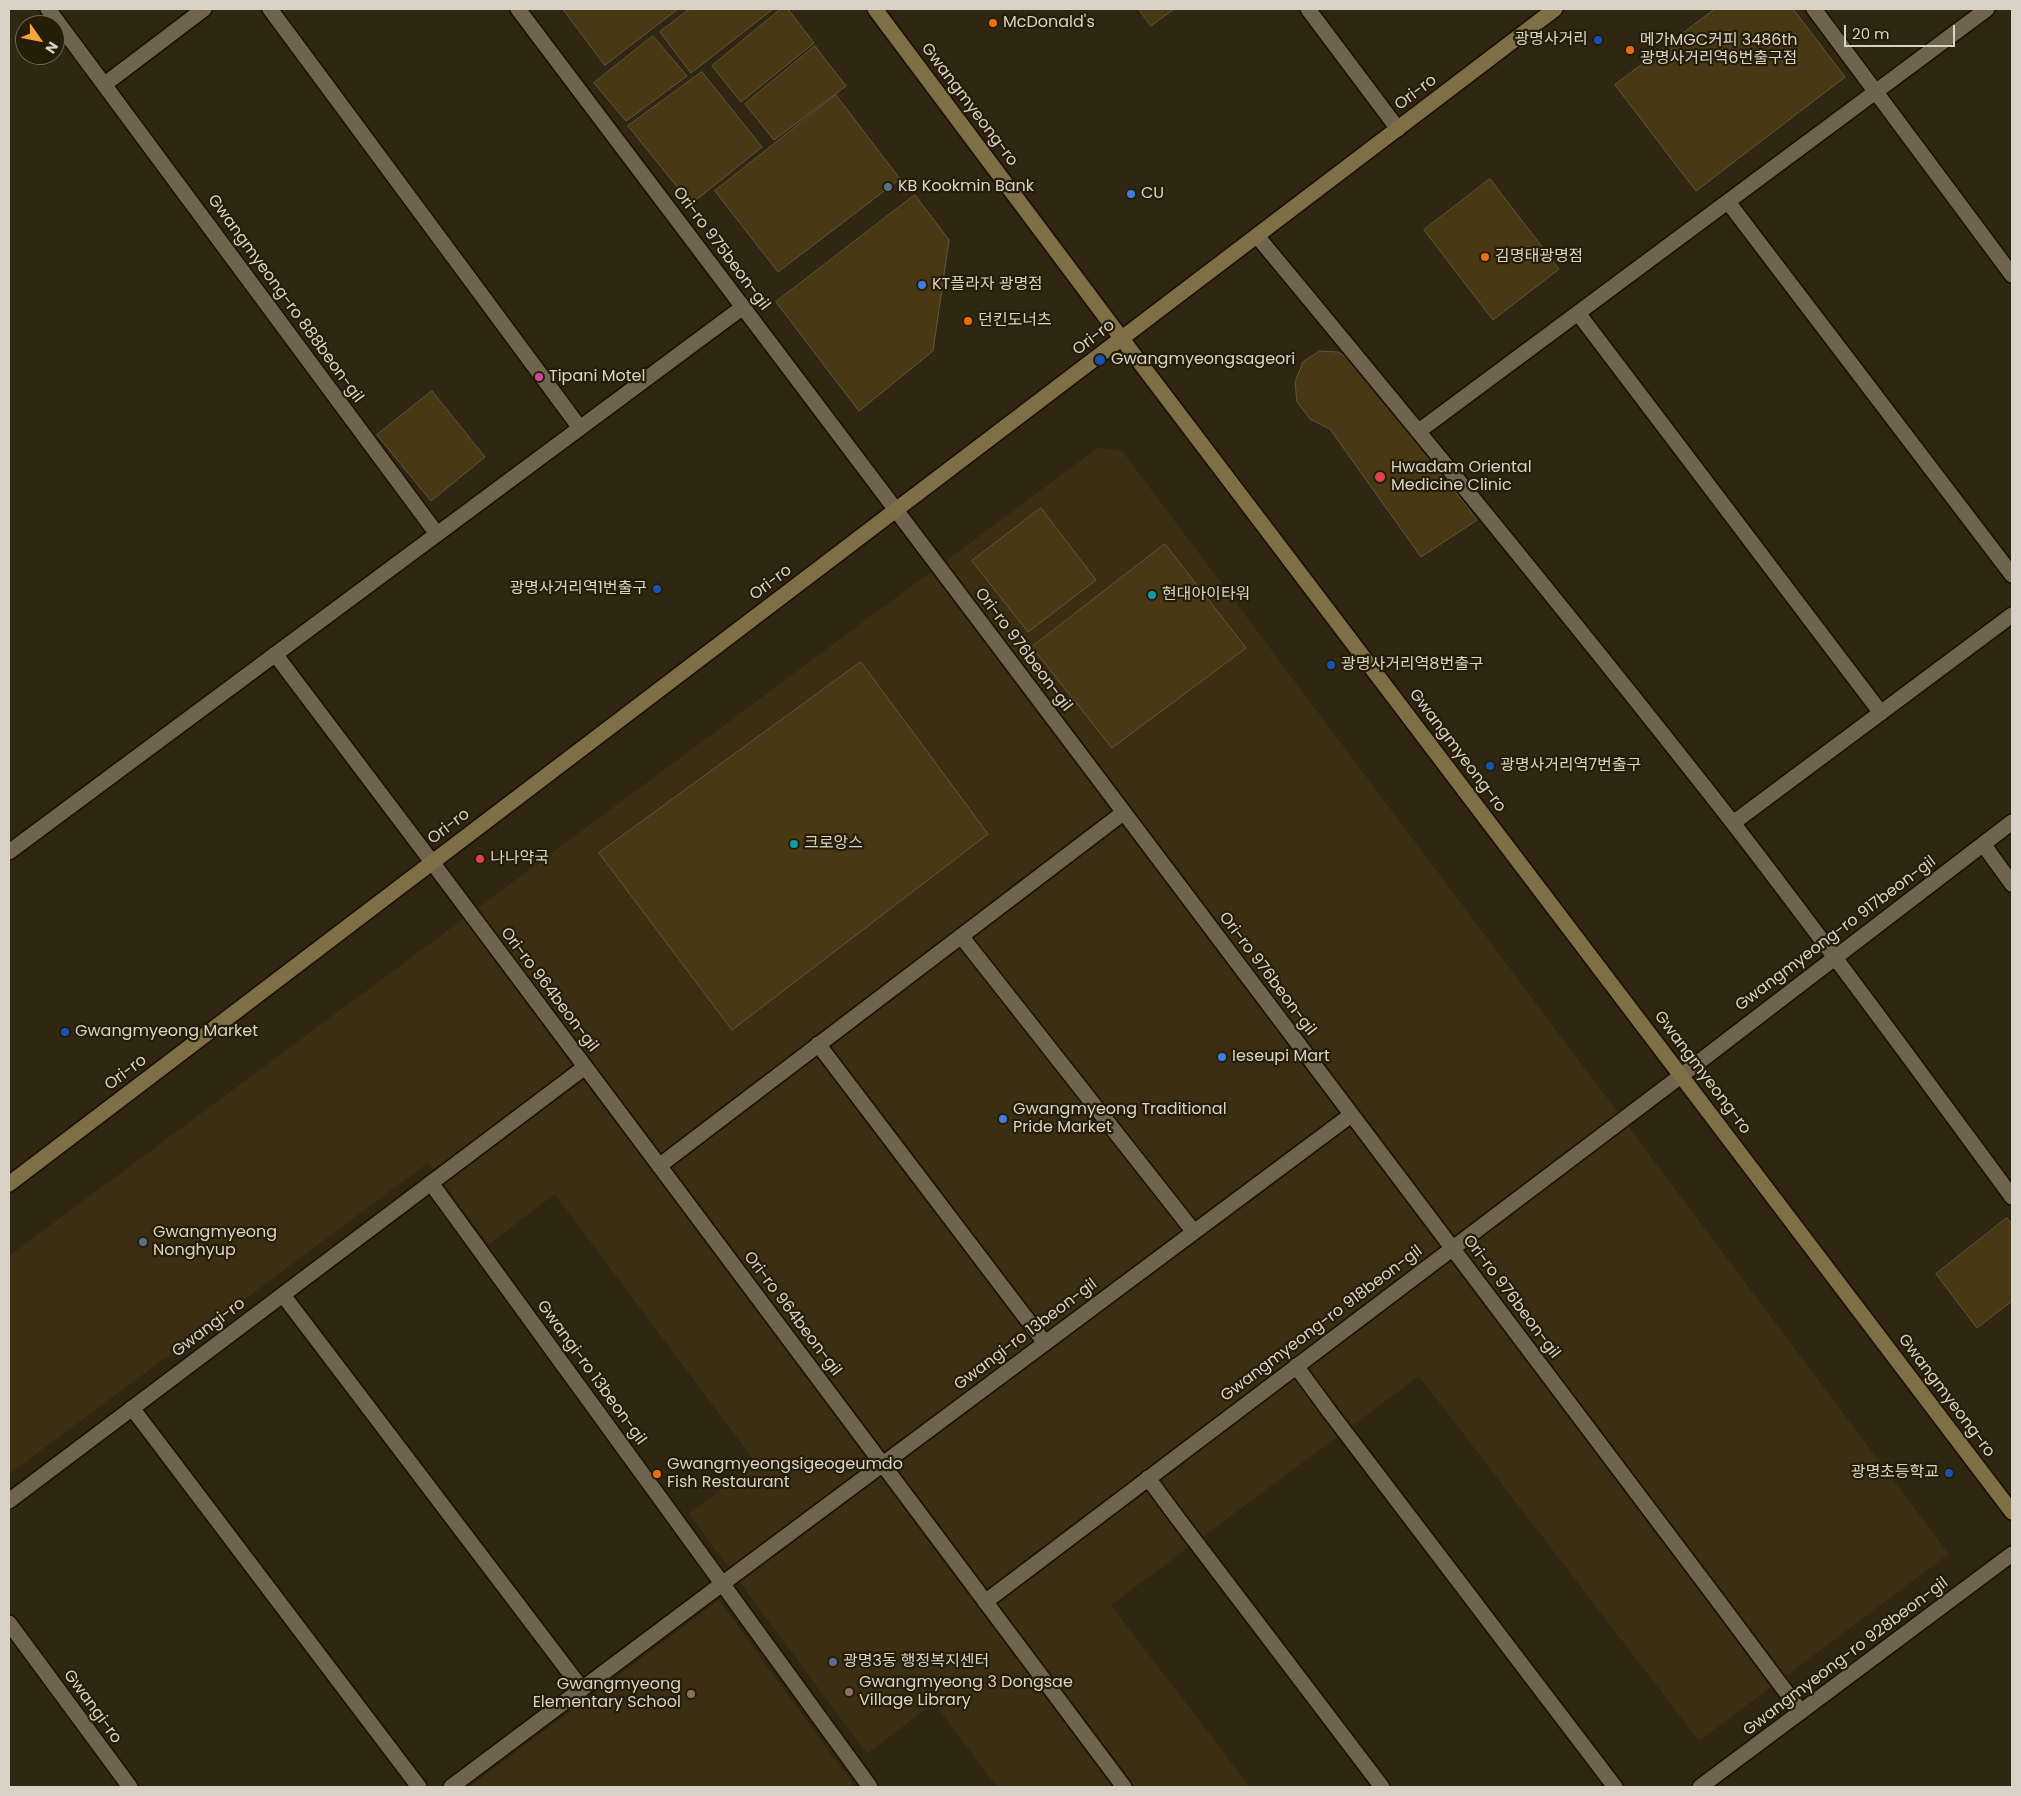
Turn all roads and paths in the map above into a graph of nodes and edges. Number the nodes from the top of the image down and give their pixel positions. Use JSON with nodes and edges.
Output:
{"nodes":[{"id":1,"x":48,"y":9,"type":"edge"},
{"id":2,"x":204,"y":9,"type":"edge"},
{"id":3,"x":270,"y":9,"type":"edge"},
{"id":4,"x":518,"y":9,"type":"edge"},
{"id":5,"x":875,"y":9,"type":"edge"},
{"id":6,"x":1308,"y":9,"type":"edge"},
{"id":7,"x":1555,"y":9,"type":"edge"},
{"id":8,"x":1814,"y":9,"type":"edge"},
{"id":9,"x":1987,"y":9,"type":"edge"},
{"id":10,"x":104,"y":84,"type":"junction"},
{"id":11,"x":1876,"y":91,"type":"junction"},
{"id":12,"x":1398,"y":128,"type":"junction"},
{"id":13,"x":1728,"y":202,"type":"junction"},
{"id":14,"x":1257,"y":236,"type":"junction"},
{"id":15,"x":2012,"y":275,"type":"edge"},
{"id":16,"x":743,"y":307,"type":"junction"},
{"id":17,"x":1578,"y":313,"type":"junction"},
{"id":18,"x":1122,"y":339,"type":"junction"},
{"id":19,"x":580,"y":428,"type":"junction"},
{"id":20,"x":1419,"y":431,"type":"junction"},
{"id":21,"x":896,"y":510,"type":"junction"},
{"id":22,"x":437,"y":534,"type":"junction"},
{"id":23,"x":2012,"y":575,"type":"edge"},
{"id":24,"x":2012,"y":615,"type":"edge"},
{"id":25,"x":275,"y":654,"type":"junction"},
{"id":26,"x":1881,"y":713,"type":"junction"},
{"id":27,"x":1123,"y":813,"type":"junction"},
{"id":28,"x":2012,"y":822,"type":"edge"},
{"id":29,"x":1732,"y":823,"type":"junction"},
{"id":30,"x":1982,"y":844,"type":"junction"},
{"id":31,"x":9,"y":852,"type":"edge"},
{"id":32,"x":432,"y":862,"type":"junction"},
{"id":33,"x":2012,"y":884,"type":"edge"},
{"id":34,"x":961,"y":936,"type":"junction"},
{"id":35,"x":1835,"y":957,"type":"junction"},
{"id":36,"x":818,"y":1044,"type":"junction"},
{"id":37,"x":585,"y":1067,"type":"junction"},
{"id":38,"x":1682,"y":1075,"type":"junction"},
{"id":39,"x":1351,"y":1115,"type":"junction"},
{"id":40,"x":659,"y":1166,"type":"junction"},
{"id":41,"x":431,"y":1183,"type":"junction"},
{"id":42,"x":9,"y":1184,"type":"edge"},
{"id":43,"x":2012,"y":1197,"type":"edge"},
{"id":44,"x":1194,"y":1232,"type":"junction"},
{"id":45,"x":1452,"y":1248,"type":"junction"},
{"id":46,"x":283,"y":1295,"type":"junction"},
{"id":47,"x":1045,"y":1343,"type":"junction"},
{"id":48,"x":1296,"y":1366,"type":"junction"},
{"id":49,"x":132,"y":1408,"type":"junction"},
{"id":50,"x":882,"y":1465,"type":"junction"},
{"id":51,"x":1148,"y":1478,"type":"junction"},
{"id":52,"x":9,"y":1501,"type":"edge"},
{"id":53,"x":2012,"y":1512,"type":"edge"},
{"id":54,"x":2012,"y":1554,"type":"edge"},
{"id":55,"x":722,"y":1584,"type":"junction"},
{"id":56,"x":985,"y":1602,"type":"junction"},
{"id":57,"x":9,"y":1623,"type":"edge"},
{"id":58,"x":582,"y":1689,"type":"junction"},
{"id":59,"x":1801,"y":1712,"type":"junction"},
{"id":60,"x":130,"y":1787,"type":"edge"},
{"id":61,"x":419,"y":1787,"type":"edge"},
{"id":62,"x":451,"y":1787,"type":"edge"},
{"id":63,"x":870,"y":1787,"type":"edge"},
{"id":64,"x":1124,"y":1787,"type":"edge"},
{"id":65,"x":1382,"y":1787,"type":"edge"},
{"id":66,"x":1615,"y":1787,"type":"edge"},
{"id":67,"x":1700,"y":1787,"type":"edge"}],
"edges":[{"from":1,"to":10,"type":"street","name":"Gwangmyeong-ro 888beon-gil"},
{"from":2,"to":10,"type":"street"},
{"from":3,"to":19,"type":"street"},
{"from":4,"to":16,"type":"street","name":"Ori-ro 975beon-gil"},
{"from":5,"to":18,"type":"main road","name":"Gwangmyeong-ro"},
{"from":6,"to":12,"type":"street"},
{"from":7,"to":12,"type":"main road","name":"Ori-ro"},
{"from":8,"to":11,"type":"street"},
{"from":9,"to":11,"type":"street"},
{"from":10,"to":22,"type":"street","name":"Gwangmyeong-ro 888beon-gil"},
{"from":11,"to":13,"type":"street"},
{"from":11,"to":15,"type":"street"},
{"from":12,"to":14,"type":"main road","name":"Ori-ro"},
{"from":13,"to":17,"type":"street"},
{"from":13,"to":23,"type":"street"},
{"from":14,"to":18,"type":"main road","name":"Ori-ro"},
{"from":14,"to":20,"type":"street"},
{"from":16,"to":19,"type":"street"},
{"from":16,"to":21,"type":"street","name":"Ori-ro 975beon-gil"},
{"from":17,"to":20,"type":"street"},
{"from":17,"to":26,"type":"street"},
{"from":18,"to":21,"type":"main road","name":"Ori-ro"},
{"from":18,"to":38,"type":"main road","name":"Gwangmyeong-ro"},
{"from":19,"to":22,"type":"street"},
{"from":20,"to":29,"type":"street"},
{"from":21,"to":27,"type":"street","name":"Ori-ro 976beon-gil"},
{"from":21,"to":32,"type":"main road","name":"Ori-ro"},
{"from":22,"to":25,"type":"street"},
{"from":24,"to":26,"type":"street"},
{"from":25,"to":31,"type":"street"},
{"from":25,"to":32,"type":"street","name":"Ori-ro 964beon-gil"},
{"from":26,"to":29,"type":"street"},
{"from":27,"to":34,"type":"street"},
{"from":27,"to":39,"type":"street","name":"Ori-ro 976beon-gil"},
{"from":28,"to":30,"type":"street","name":"Gwangmyeong-ro 917beon-gil"},
{"from":29,"to":35,"type":"street"},
{"from":30,"to":33,"type":"street"},
{"from":30,"to":35,"type":"street","name":"Gwangmyeong-ro 917beon-gil"},
{"from":32,"to":37,"type":"street","name":"Ori-ro 964beon-gil"},
{"from":32,"to":42,"type":"main road","name":"Ori-ro"},
{"from":34,"to":36,"type":"street"},
{"from":34,"to":44,"type":"street"},
{"from":35,"to":38,"type":"street","name":"Gwangmyeong-ro 917beon-gil"},
{"from":35,"to":43,"type":"street"},
{"from":36,"to":40,"type":"street"},
{"from":36,"to":47,"type":"street"},
{"from":37,"to":40,"type":"street","name":"Ori-ro 964beon-gil"},
{"from":37,"to":41,"type":"street","name":"Gwangi-ro"},
{"from":38,"to":45,"type":"street","name":"Gwangmyeong-ro 918beon-gil"},
{"from":38,"to":53,"type":"main road","name":"Gwangmyeong-ro"},
{"from":39,"to":44,"type":"street","name":"Gwangi-ro 13beon-gil"},
{"from":39,"to":45,"type":"street","name":"Ori-ro 976beon-gil"},
{"from":40,"to":50,"type":"street","name":"Ori-ro 964beon-gil"},
{"from":41,"to":46,"type":"street","name":"Gwangi-ro"},
{"from":41,"to":55,"type":"street","name":"Gwangi-ro 13beon-gil"},
{"from":44,"to":47,"type":"street","name":"Gwangi-ro 13beon-gil"},
{"from":45,"to":48,"type":"street","name":"Gwangmyeong-ro 918beon-gil"},
{"from":45,"to":59,"type":"street","name":"Ori-ro 976beon-gil"},
{"from":46,"to":49,"type":"street","name":"Gwangi-ro"},
{"from":46,"to":58,"type":"street"},
{"from":47,"to":50,"type":"street","name":"Gwangi-ro 13beon-gil"},
{"from":48,"to":51,"type":"street","name":"Gwangmyeong-ro 918beon-gil"},
{"from":48,"to":66,"type":"street"},
{"from":49,"to":52,"type":"street","name":"Gwangi-ro"},
{"from":49,"to":61,"type":"street"},
{"from":50,"to":55,"type":"street","name":"Gwangi-ro 13beon-gil"},
{"from":50,"to":56,"type":"street","name":"Ori-ro 964beon-gil"},
{"from":51,"to":56,"type":"street","name":"Gwangmyeong-ro 918beon-gil"},
{"from":51,"to":65,"type":"street"},
{"from":54,"to":59,"type":"street","name":"Gwangmyeong-ro 928beon-gil"},
{"from":55,"to":58,"type":"street","name":"Gwangi-ro 13beon-gil"},
{"from":55,"to":63,"type":"street"},
{"from":56,"to":64,"type":"street","name":"Ori-ro 964beon-gil"},
{"from":57,"to":60,"type":"street","name":"Gwangi-ro"},
{"from":58,"to":62,"type":"street","name":"Gwangi-ro 13beon-gil"},
{"from":59,"to":67,"type":"street","name":"Gwangmyeong-ro 928beon-gil"}]}
